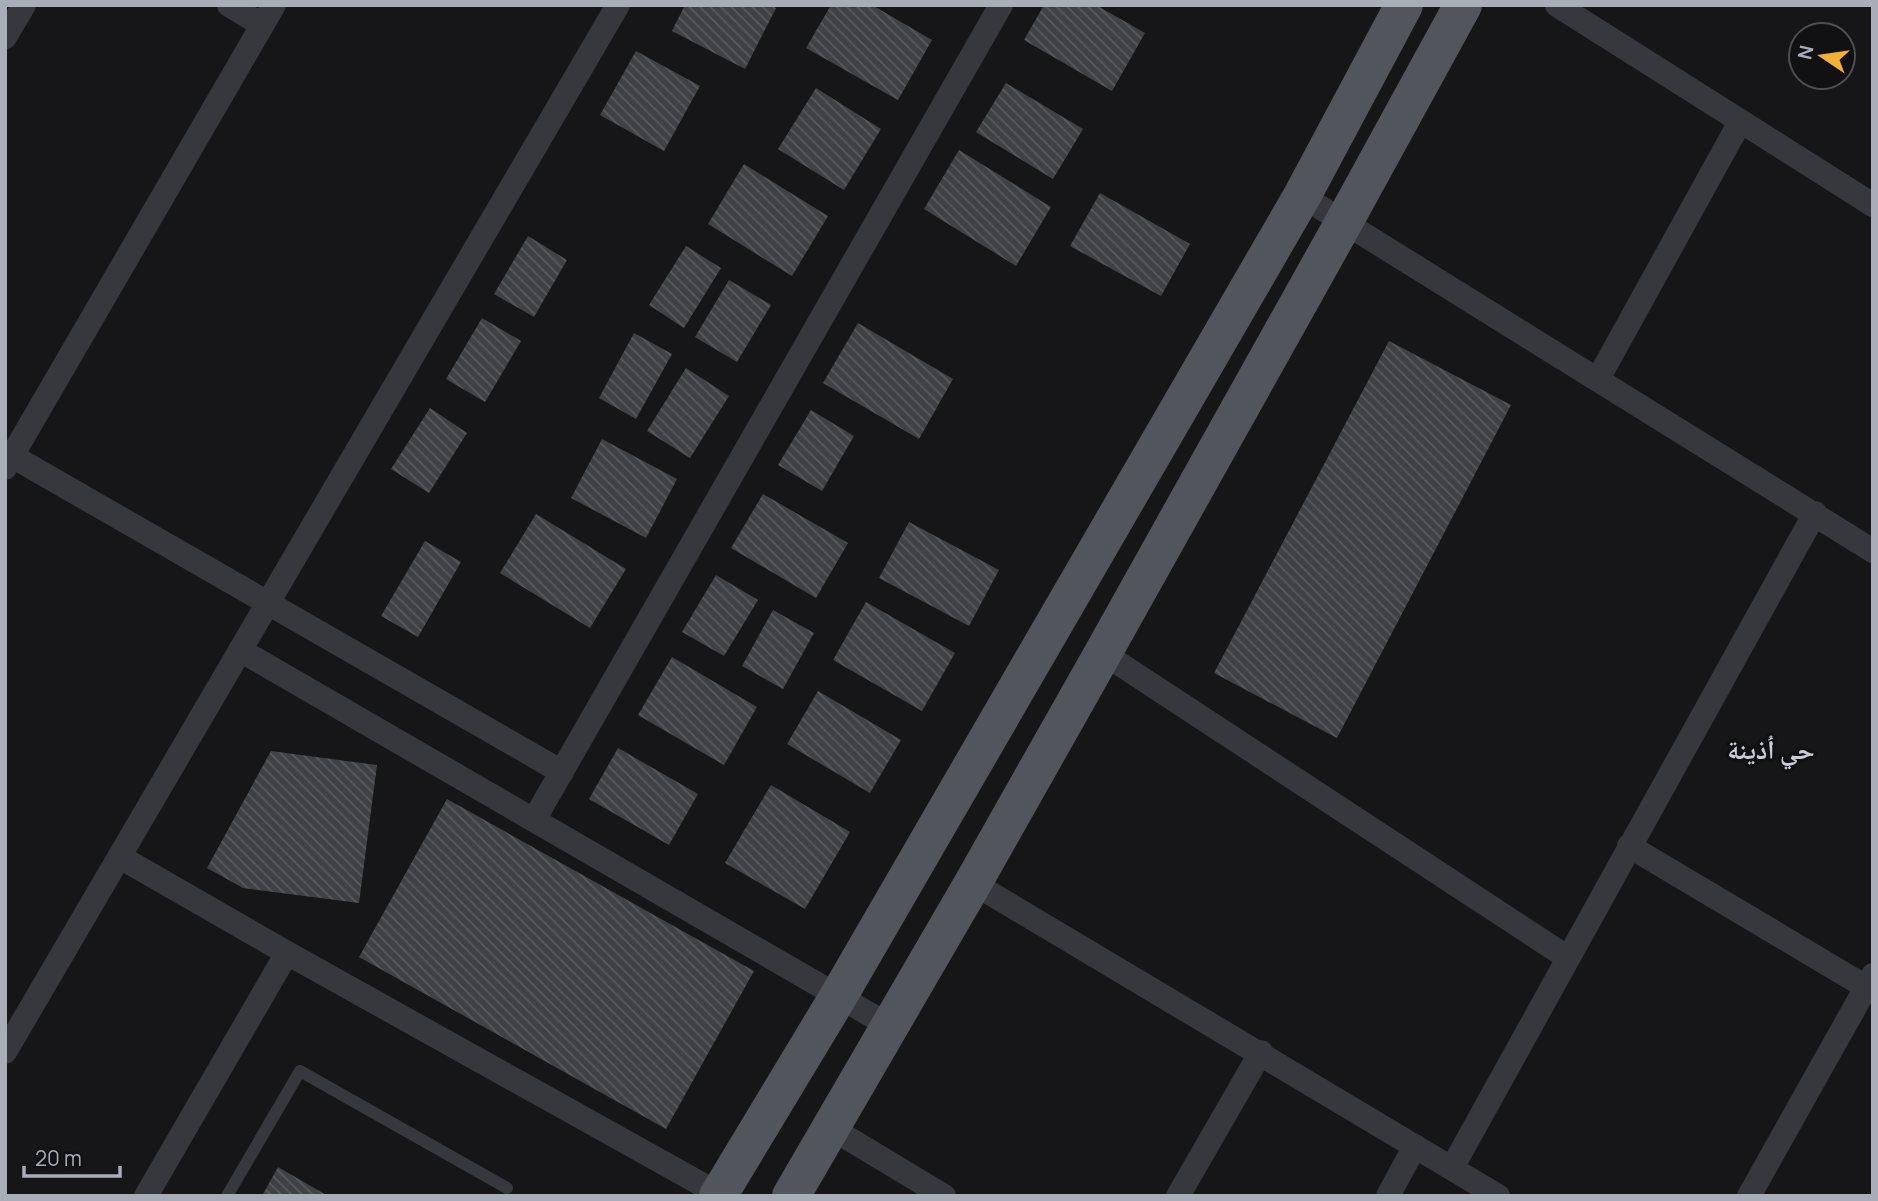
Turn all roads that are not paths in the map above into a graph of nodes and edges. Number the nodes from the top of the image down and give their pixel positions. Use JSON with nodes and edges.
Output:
{"nodes":[{"id":1,"x":24,"y":5,"type":"edge"},
{"id":2,"x":229,"y":5,"type":"edge"},
{"id":3,"x":618,"y":5,"type":"edge"},
{"id":4,"x":1001,"y":5,"type":"edge"},
{"id":5,"x":1463,"y":5,"type":"edge"},
{"id":6,"x":1557,"y":5,"type":"edge"},
{"id":7,"x":1403,"y":6,"type":"edge"},
{"id":8,"x":268,"y":15,"type":"edge"},
{"id":9,"x":5,"y":37,"type":"edge"},
{"id":10,"x":1740,"y":122,"type":"junction"},
{"id":11,"x":1302,"y":196,"type":"junction"},
{"id":12,"x":1873,"y":205,"type":"edge"},
{"id":13,"x":1344,"y":222,"type":"junction"},
{"id":14,"x":1598,"y":379,"type":"junction"},
{"id":15,"x":7,"y":459,"type":"edge"},
{"id":16,"x":1815,"y":513,"type":"junction"},
{"id":17,"x":1873,"y":551,"type":"edge"},
{"id":18,"x":268,"y":603,"type":"junction"},
{"id":19,"x":240,"y":650,"type":"junction"},
{"id":20,"x":1103,"y":653,"type":"junction"},
{"id":21,"x":562,"y":772,"type":"junction"},
{"id":22,"x":534,"y":820,"type":"junction"},
{"id":23,"x":1629,"y":846,"type":"junction"},
{"id":24,"x":120,"y":857,"type":"junction"},
{"id":25,"x":973,"y":883,"type":"junction"},
{"id":26,"x":287,"y":953,"type":"junction"},
{"id":27,"x":1568,"y":958,"type":"junction"},
{"id":28,"x":1870,"y":981,"type":"edge"},
{"id":29,"x":838,"y":997,"type":"junction"},
{"id":30,"x":888,"y":1025,"type":"junction"},
{"id":31,"x":5,"y":1052,"type":"edge"},
{"id":32,"x":1261,"y":1052,"type":"junction"},
{"id":33,"x":831,"y":1128,"type":"junction"},
{"id":34,"x":1415,"y":1146,"type":"junction"},
{"id":35,"x":1452,"y":1168,"type":"junction"},
{"id":36,"x":507,"y":1188,"type":"dead end"},
{"id":37,"x":718,"y":1195,"type":"edge"},
{"id":38,"x":146,"y":1196,"type":"edge"},
{"id":39,"x":227,"y":1196,"type":"edge"},
{"id":40,"x":791,"y":1196,"type":"edge"},
{"id":41,"x":944,"y":1196,"type":"edge"},
{"id":42,"x":1178,"y":1196,"type":"edge"},
{"id":43,"x":1388,"y":1196,"type":"edge"},
{"id":44,"x":1498,"y":1196,"type":"edge"},
{"id":45,"x":1749,"y":1196,"type":"edge"}],
"edges":[{"from":1,"to":9,"type":"street"},
{"from":2,"to":8,"type":"street"},
{"from":3,"to":18,"type":"street"},
{"from":4,"to":21,"type":"street"},
{"from":5,"to":13,"type":"main road"},
{"from":6,"to":10,"type":"street"},
{"from":7,"to":11,"type":"main road"},
{"from":8,"to":15,"type":"street"},
{"from":10,"to":12,"type":"street"},
{"from":10,"to":14,"type":"street"},
{"from":11,"to":13,"type":"street"},
{"from":11,"to":29,"type":"main road"},
{"from":13,"to":14,"type":"street"},
{"from":13,"to":20,"type":"main road"},
{"from":14,"to":16,"type":"street"},
{"from":15,"to":18,"type":"street"},
{"from":16,"to":17,"type":"street"},
{"from":16,"to":23,"type":"street"},
{"from":18,"to":19,"type":"street"},
{"from":18,"to":21,"type":"street"},
{"from":19,"to":22,"type":"street"},
{"from":19,"to":24,"type":"street"},
{"from":20,"to":25,"type":"main road"},
{"from":20,"to":27,"type":"street"},
{"from":21,"to":22,"type":"street"},
{"from":22,"to":29,"type":"street"},
{"from":23,"to":27,"type":"street"},
{"from":23,"to":28,"type":"street"},
{"from":24,"to":26,"type":"street"},
{"from":24,"to":31,"type":"street"},
{"from":25,"to":30,"type":"main road"},
{"from":25,"to":32,"type":"street"},
{"from":26,"to":37,"type":"street"},
{"from":26,"to":38,"type":"street"},
{"from":27,"to":35,"type":"street"},
{"from":28,"to":45,"type":"street"},
{"from":29,"to":30,"type":"street"},
{"from":29,"to":37,"type":"main road"},
{"from":30,"to":33,"type":"main road"},
{"from":32,"to":34,"type":"street"},
{"from":32,"to":42,"type":"street"},
{"from":33,"to":40,"type":"main road"},
{"from":33,"to":41,"type":"street"},
{"from":34,"to":35,"type":"street"},
{"from":34,"to":43,"type":"street"},
{"from":35,"to":44,"type":"street"},
{"from":36,"to":39,"type":"lane"}]}
